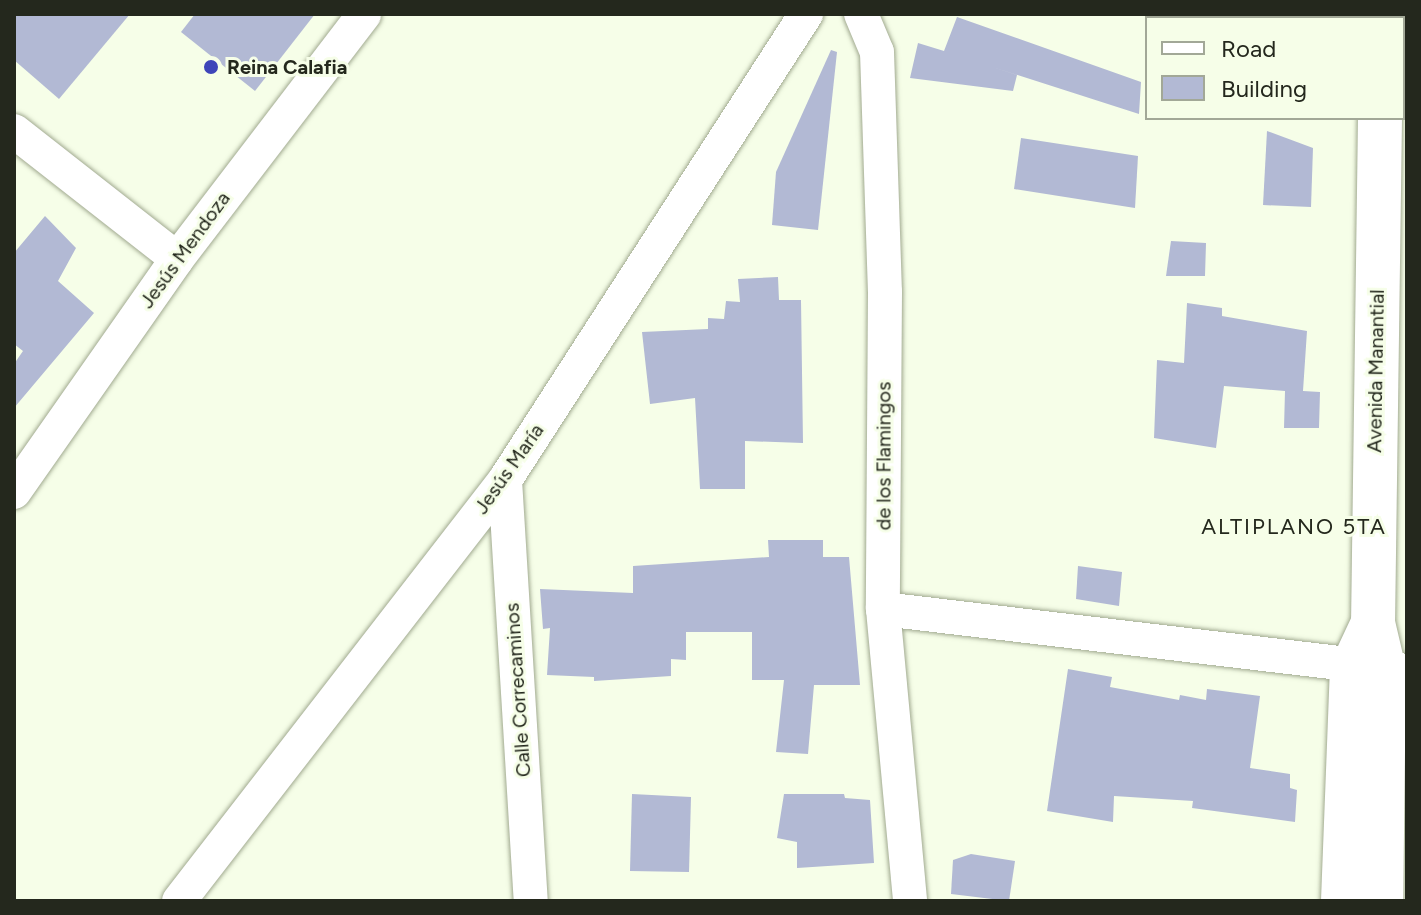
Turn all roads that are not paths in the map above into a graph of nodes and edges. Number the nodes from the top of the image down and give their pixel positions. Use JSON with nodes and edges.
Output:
{"nodes":[{"id":1,"x":364,"y":14,"type":"edge"},
{"id":2,"x":806,"y":14,"type":"edge"},
{"id":3,"x":861,"y":14,"type":"edge"},
{"id":4,"x":1380,"y":120,"type":"edge"},
{"id":5,"x":14,"y":131,"type":"edge"},
{"id":6,"x":177,"y":259,"type":"junction"},
{"id":7,"x":505,"y":480,"type":"junction"},
{"id":8,"x":14,"y":492,"type":"edge"},
{"id":9,"x":883,"y":609,"type":"junction"},
{"id":10,"x":1381,"y":670,"type":"edge"},
{"id":11,"x":179,"y":901,"type":"edge"},
{"id":12,"x":531,"y":901,"type":"edge"},
{"id":13,"x":910,"y":901,"type":"edge"},
{"id":14,"x":1343,"y":901,"type":"edge"},
{"id":15,"x":1381,"y":901,"type":"edge"}],
"edges":[{"from":1,"to":6,"type":"street","name":"Jesús Mendoza"},
{"from":2,"to":7,"type":"street","name":"Jesús María"},
{"from":3,"to":9,"type":"street","name":"de los Flamingos"},
{"from":4,"to":10,"type":"street","name":"Avenida Manantial"},
{"from":5,"to":6,"type":"street"},
{"from":6,"to":8,"type":"street","name":"Jesús Mendoza"},
{"from":7,"to":11,"type":"street","name":"Jesús María"},
{"from":7,"to":12,"type":"street","name":"Calle Correcaminos"},
{"from":9,"to":10,"type":"street"},
{"from":9,"to":13,"type":"street","name":"de los Flamingos"},
{"from":10,"to":14,"type":"street","name":"Avenida Manantial"},
{"from":10,"to":15,"type":"street","name":"Avenida Manantial"}]}
